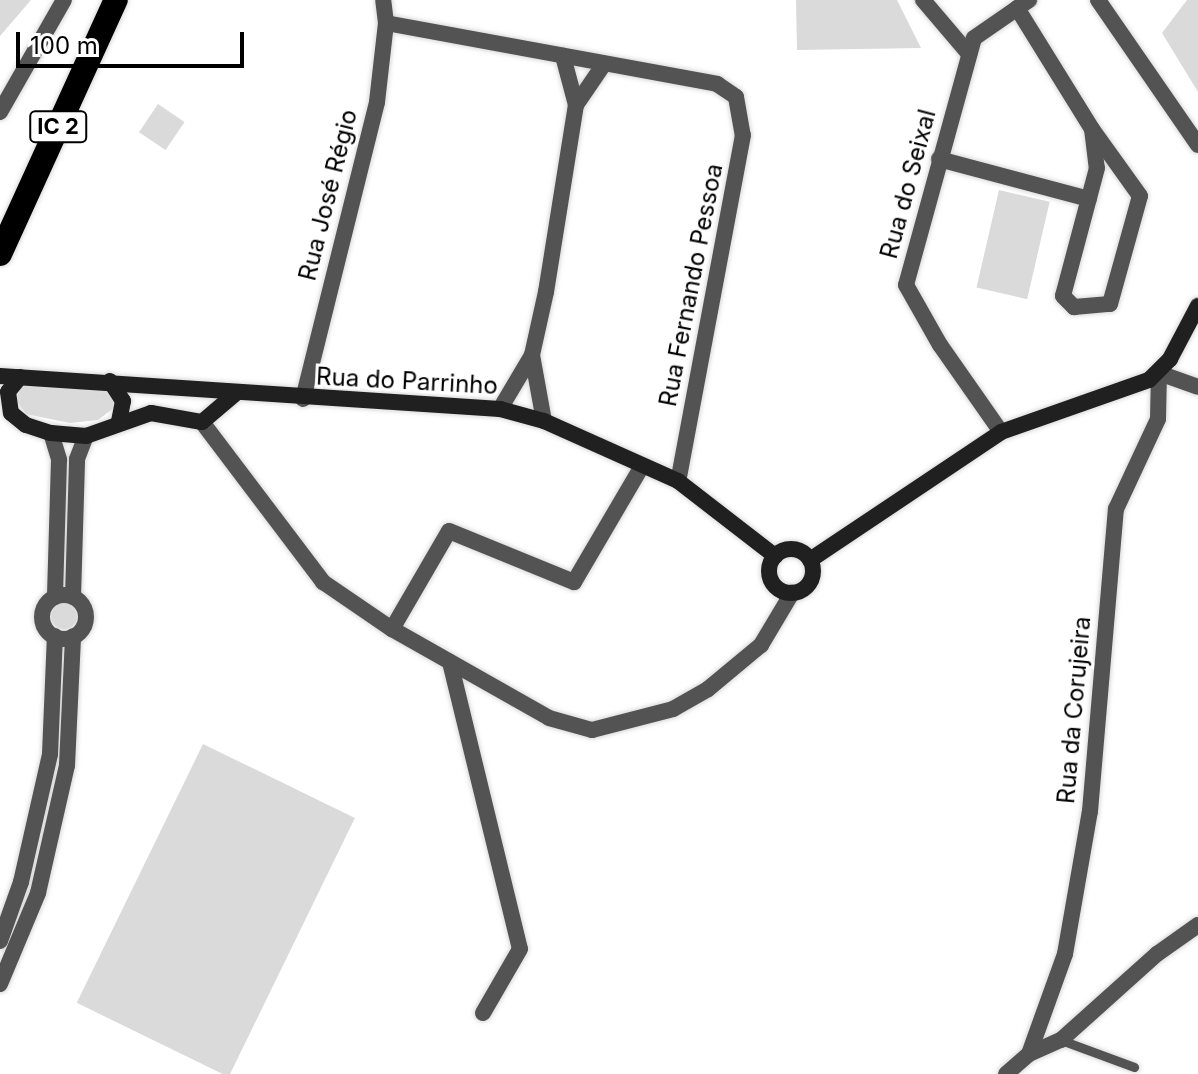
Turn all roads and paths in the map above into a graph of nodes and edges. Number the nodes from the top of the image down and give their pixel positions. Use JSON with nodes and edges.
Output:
{"nodes":[{"id":1,"x":64,"y":0,"type":"edge"},
{"id":2,"x":102,"y":0,"type":"edge"},
{"id":3,"x":116,"y":0,"type":"edge"},
{"id":4,"x":383,"y":0,"type":"edge"},
{"id":5,"x":923,"y":0,"type":"edge"},
{"id":6,"x":1098,"y":0,"type":"edge"},
{"id":7,"x":1023,"y":4,"type":"edge"},
{"id":8,"x":386,"y":23,"type":"junction"},
{"id":9,"x":969,"y":54,"type":"junction"},
{"id":10,"x":563,"y":56,"type":"junction"},
{"id":11,"x":604,"y":64,"type":"junction"},
{"id":12,"x":576,"y":105,"type":"junction"},
{"id":13,"x":0,"y":112,"type":"edge"},
{"id":14,"x":1092,"y":129,"type":"junction"},
{"id":15,"x":1198,"y":145,"type":"edge"},
{"id":16,"x":939,"y":159,"type":"junction"},
{"id":17,"x":1089,"y":199,"type":"junction"},
{"id":18,"x":0,"y":223,"type":"edge"},
{"id":19,"x":0,"y":254,"type":"edge"},
{"id":20,"x":1198,"y":306,"type":"edge"},
{"id":21,"x":532,"y":355,"type":"junction"},
{"id":22,"x":1159,"y":373,"type":"junction"},
{"id":23,"x":0,"y":376,"type":"edge"},
{"id":24,"x":20,"y":377,"type":"junction"},
{"id":25,"x":110,"y":381,"type":"junction"},
{"id":26,"x":1198,"y":387,"type":"edge"},
{"id":27,"x":235,"y":394,"type":"junction"},
{"id":28,"x":303,"y":399,"type":"junction"},
{"id":29,"x":6,"y":409,"type":"edge"},
{"id":30,"x":500,"y":409,"type":"junction"},
{"id":31,"x":119,"y":421,"type":"junction"},
{"id":32,"x":544,"y":421,"type":"junction"},
{"id":33,"x":202,"y":422,"type":"junction"},
{"id":34,"x":1001,"y":432,"type":"junction"},
{"id":35,"x":51,"y":433,"type":"junction"},
{"id":36,"x":86,"y":436,"type":"junction"},
{"id":37,"x":642,"y":466,"type":"junction"},
{"id":38,"x":678,"y":481,"type":"junction"},
{"id":39,"x":775,"y":556,"type":"junction"},
{"id":40,"x":810,"y":560,"type":"junction"},
{"id":41,"x":792,"y":593,"type":"junction"},
{"id":42,"x":55,"y":597,"type":"junction"},
{"id":43,"x":73,"y":597,"type":"junction"},
{"id":44,"x":392,"y":629,"type":"junction"},
{"id":45,"x":55,"y":636,"type":"junction"},
{"id":46,"x":73,"y":636,"type":"junction"},
{"id":47,"x":450,"y":662,"type":"junction"},
{"id":48,"x":1198,"y":925,"type":"edge"},
{"id":49,"x":0,"y":941,"type":"edge"},
{"id":50,"x":0,"y":984,"type":"edge"},
{"id":51,"x":483,"y":1013,"type":"dead end"},
{"id":52,"x":1061,"y":1040,"type":"junction"},
{"id":53,"x":1029,"y":1054,"type":"junction"},
{"id":54,"x":1134,"y":1067,"type":"dead end"},
{"id":55,"x":1006,"y":1074,"type":"edge"}],
"edges":[{"from":1,"to":13,"type":"street"},
{"from":2,"to":18,"type":"highway","number":"IC 2"},
{"from":3,"to":19,"type":"highway","number":"IC 2"},
{"from":4,"to":8,"type":"street","name":"Rua José Régio"},
{"from":5,"to":9,"type":"street"},
{"from":6,"to":15,"type":"street"},
{"from":7,"to":9,"type":"street","name":"Rua do Seixal"},
{"from":7,"to":14,"type":"street"},
{"from":8,"to":10,"type":"street"},
{"from":8,"to":28,"type":"street","name":"Rua José Régio"},
{"from":9,"to":16,"type":"street","name":"Rua do Seixal"},
{"from":10,"to":11,"type":"street"},
{"from":10,"to":12,"type":"street"},
{"from":11,"to":12,"type":"street"},
{"from":11,"to":38,"type":"street","name":"Rua Fernando Pessoa"},
{"from":12,"to":21,"type":"street"},
{"from":14,"to":17,"type":"street"},
{"from":14,"to":17,"type":"street"},
{"from":16,"to":17,"type":"street"},
{"from":16,"to":34,"type":"street","name":"Rua do Seixal"},
{"from":20,"to":22,"type":"street"},
{"from":21,"to":30,"type":"street"},
{"from":21,"to":32,"type":"street"},
{"from":22,"to":26,"type":"street"},
{"from":22,"to":34,"type":"street"},
{"from":22,"to":53,"type":"street","name":"Rua da Corujeira"},
{"from":23,"to":24,"type":"street","name":"Rua do Parrinho"},
{"from":24,"to":25,"type":"street","name":"Rua do Parrinho"},
{"from":24,"to":29,"type":"street"},
{"from":25,"to":27,"type":"street","name":"Rua do Parrinho"},
{"from":25,"to":31,"type":"street"},
{"from":27,"to":28,"type":"street","name":"Rua do Parrinho"},
{"from":27,"to":33,"type":"street"},
{"from":28,"to":30,"type":"street","name":"Rua do Parrinho"},
{"from":29,"to":35,"type":"street"},
{"from":30,"to":32,"type":"street","name":"Rua do Parrinho"},
{"from":31,"to":33,"type":"street"},
{"from":31,"to":36,"type":"street"},
{"from":32,"to":37,"type":"street","name":"Rua do Parrinho"},
{"from":33,"to":44,"type":"street"},
{"from":34,"to":40,"type":"street"},
{"from":35,"to":36,"type":"street"},
{"from":35,"to":42,"type":"street"},
{"from":36,"to":43,"type":"street"},
{"from":37,"to":38,"type":"street","name":"Rua do Parrinho"},
{"from":37,"to":44,"type":"street"},
{"from":38,"to":39,"type":"street","name":"Rua do Parrinho"},
{"from":39,"to":40,"type":"street"},
{"from":39,"to":41,"type":"street"},
{"from":40,"to":41,"type":"street"},
{"from":41,"to":47,"type":"street"},
{"from":42,"to":43,"type":"street"},
{"from":42,"to":45,"type":"street"},
{"from":43,"to":46,"type":"street"},
{"from":44,"to":47,"type":"street"},
{"from":45,"to":46,"type":"street"},
{"from":45,"to":49,"type":"street"},
{"from":46,"to":50,"type":"street"},
{"from":47,"to":51,"type":"street"},
{"from":48,"to":52,"type":"street"},
{"from":52,"to":53,"type":"street"},
{"from":52,"to":54,"type":"lane"},
{"from":53,"to":55,"type":"street"}]}
